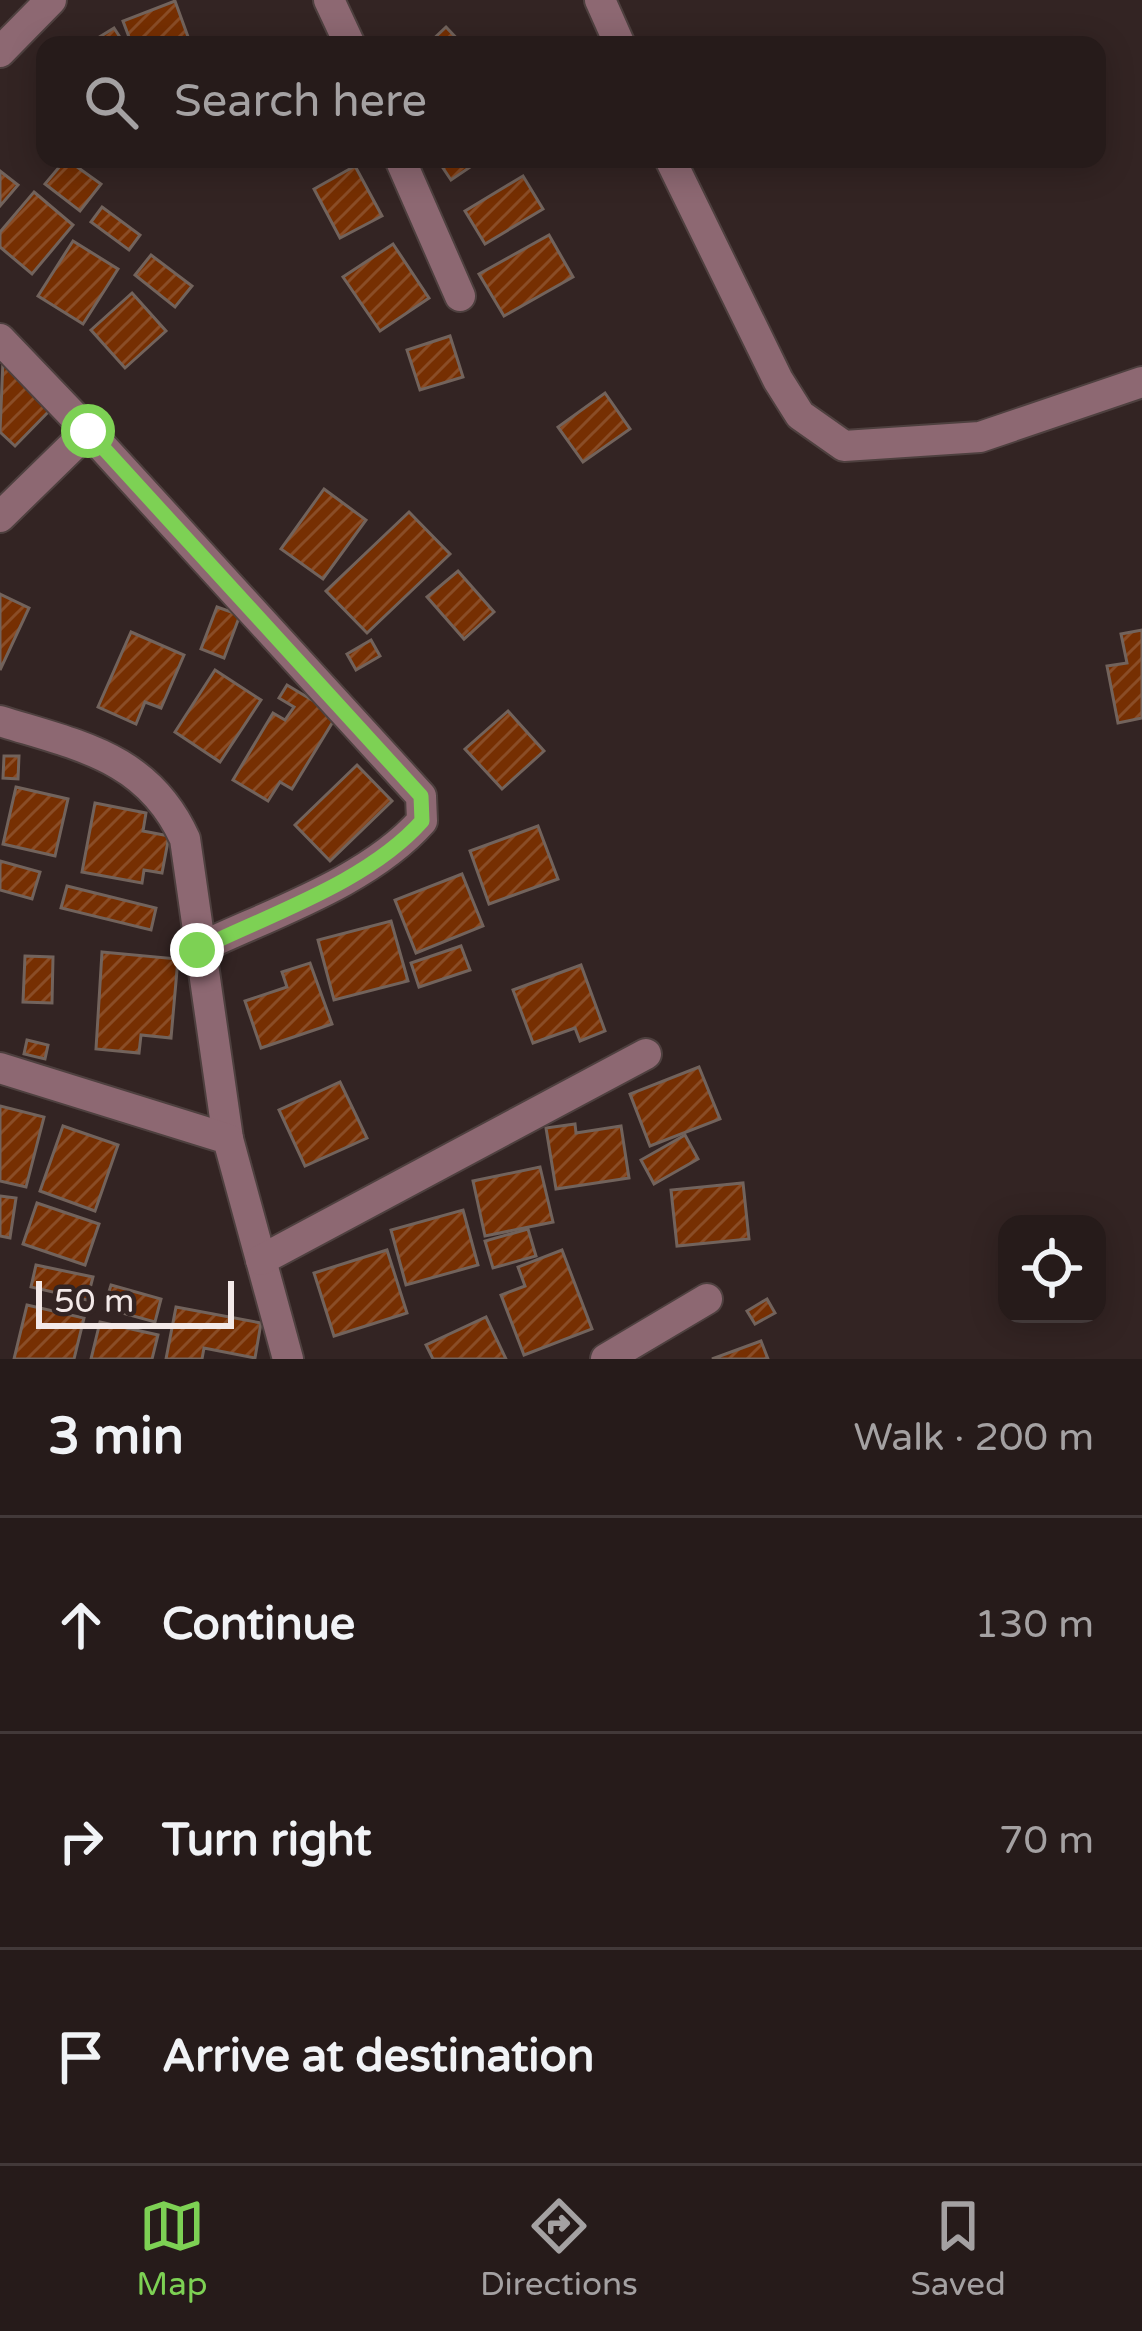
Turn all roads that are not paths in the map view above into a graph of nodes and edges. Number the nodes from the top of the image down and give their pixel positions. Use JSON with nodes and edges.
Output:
{"nodes":[{"id":1,"x":51,"y":0,"type":"edge"},
{"id":2,"x":329,"y":0,"type":"edge"},
{"id":3,"x":600,"y":0,"type":"edge"},
{"id":4,"x":346,"y":36,"type":"edge"},
{"id":5,"x":616,"y":36,"type":"edge"},
{"id":6,"x":0,"y":52,"type":"edge"},
{"id":7,"x":404,"y":168,"type":"edge"},
{"id":8,"x":674,"y":168,"type":"edge"},
{"id":9,"x":460,"y":296,"type":"dead end"},
{"id":10,"x":0,"y":338,"type":"edge"},
{"id":11,"x":1142,"y":382,"type":"edge"},
{"id":12,"x":88,"y":431,"type":"junction"},
{"id":13,"x":0,"y":517,"type":"edge"},
{"id":14,"x":0,"y":721,"type":"edge"},
{"id":15,"x":197,"y":950,"type":"junction"},
{"id":16,"x":646,"y":1054,"type":"dead end"},
{"id":17,"x":0,"y":1068,"type":"edge"},
{"id":18,"x":228,"y":1139,"type":"junction"},
{"id":19,"x":261,"y":1260,"type":"junction"},
{"id":20,"x":707,"y":1299,"type":"dead end"},
{"id":21,"x":288,"y":1359,"type":"edge"},
{"id":22,"x":606,"y":1359,"type":"edge"}],
"edges":[{"from":1,"to":6,"type":"street"},
{"from":2,"to":4,"type":"street"},
{"from":3,"to":5,"type":"street"},
{"from":7,"to":9,"type":"street"},
{"from":8,"to":11,"type":"street"},
{"from":10,"to":12,"type":"street"},
{"from":12,"to":13,"type":"street"},
{"from":12,"to":15,"type":"street"},
{"from":14,"to":15,"type":"street"},
{"from":15,"to":18,"type":"street"},
{"from":16,"to":19,"type":"street"},
{"from":17,"to":18,"type":"street"},
{"from":18,"to":19,"type":"street"},
{"from":19,"to":21,"type":"street"},
{"from":20,"to":22,"type":"street"}]}
